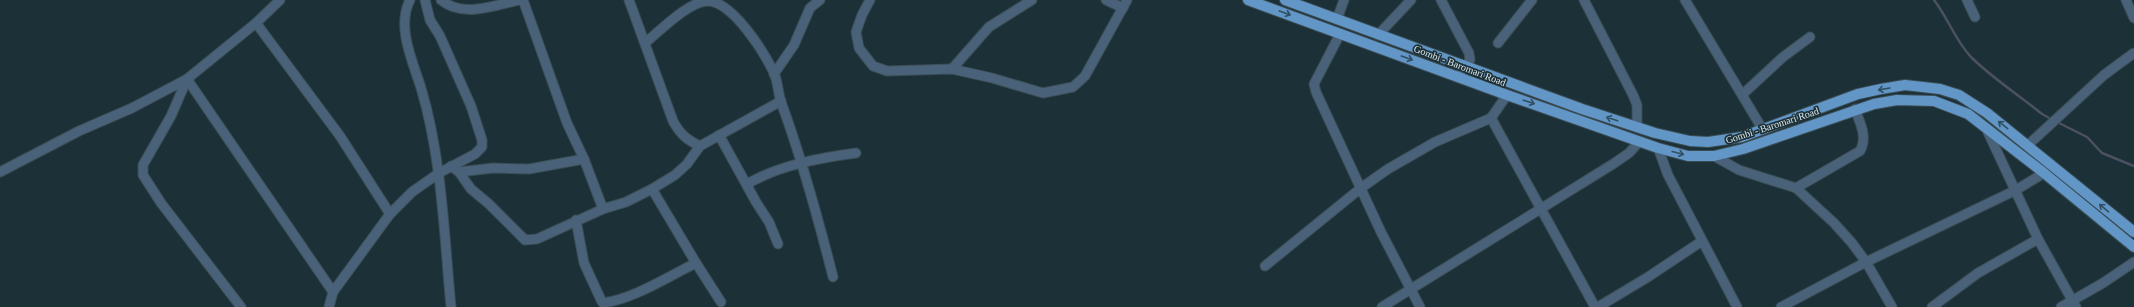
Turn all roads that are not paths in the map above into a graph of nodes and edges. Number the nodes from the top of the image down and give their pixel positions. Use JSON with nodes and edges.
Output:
{"nodes":[{"id":1,"x":280,"y":0,"type":"edge"},
{"id":2,"x":410,"y":0,"type":"edge"},
{"id":3,"x":425,"y":0,"type":"edge"},
{"id":4,"x":441,"y":0,"type":"edge"},
{"id":5,"x":518,"y":0,"type":"edge"},
{"id":6,"x":523,"y":0,"type":"edge"},
{"id":7,"x":629,"y":0,"type":"edge"},
{"id":8,"x":820,"y":0,"type":"edge"},
{"id":9,"x":870,"y":0,"type":"edge"},
{"id":10,"x":1032,"y":0,"type":"edge"},
{"id":11,"x":1106,"y":0,"type":"edge"},
{"id":12,"x":1248,"y":0,"type":"edge"},
{"id":13,"x":1285,"y":0,"type":"edge"},
{"id":14,"x":1344,"y":0,"type":"edge"},
{"id":15,"x":1411,"y":0,"type":"edge"},
{"id":16,"x":1441,"y":0,"type":"edge"},
{"id":17,"x":1532,"y":0,"type":"edge"},
{"id":18,"x":1584,"y":0,"type":"edge"},
{"id":19,"x":1685,"y":0,"type":"edge"},
{"id":20,"x":1967,"y":0,"type":"edge"},
{"id":21,"x":2126,"y":0,"type":"edge"},
{"id":22,"x":1125,"y":4,"type":"edge"},
{"id":23,"x":1975,"y":17,"type":"dead end"},
{"id":24,"x":2134,"y":18,"type":"edge"},
{"id":25,"x":1337,"y":19,"type":"junction"},
{"id":26,"x":256,"y":24,"type":"junction"},
{"id":27,"x":1340,"y":34,"type":"junction"},
{"id":28,"x":1378,"y":35,"type":"junction"},
{"id":29,"x":1810,"y":37,"type":"dead end"},
{"id":30,"x":645,"y":43,"type":"junction"},
{"id":31,"x":1498,"y":43,"type":"dead end"},
{"id":32,"x":2134,"y":53,"type":"edge"},
{"id":33,"x":1463,"y":66,"type":"junction"},
{"id":34,"x":952,"y":70,"type":"junction"},
{"id":35,"x":774,"y":74,"type":"junction"},
{"id":36,"x":1458,"y":76,"type":"junction"},
{"id":37,"x":187,"y":79,"type":"junction"},
{"id":38,"x":1743,"y":94,"type":"junction"},
{"id":39,"x":1507,"y":95,"type":"junction"},
{"id":40,"x":781,"y":101,"type":"junction"},
{"id":41,"x":1855,"y":109,"type":"junction"},
{"id":42,"x":1492,"y":118,"type":"junction"},
{"id":43,"x":1637,"y":127,"type":"junction"},
{"id":44,"x":1986,"y":127,"type":"junction"},
{"id":45,"x":1763,"y":130,"type":"junction"},
{"id":46,"x":719,"y":135,"type":"junction"},
{"id":47,"x":1639,"y":142,"type":"junction"},
{"id":48,"x":2028,"y":145,"type":"junction"},
{"id":49,"x":700,"y":146,"type":"junction"},
{"id":50,"x":1658,"y":148,"type":"junction"},
{"id":51,"x":856,"y":153,"type":"dead end"},
{"id":52,"x":1714,"y":156,"type":"junction"},
{"id":53,"x":584,"y":159,"type":"junction"},
{"id":54,"x":802,"y":163,"type":"junction"},
{"id":55,"x":451,"y":166,"type":"junction"},
{"id":56,"x":0,"y":172,"type":"edge"},
{"id":57,"x":459,"y":172,"type":"junction"},
{"id":58,"x":439,"y":173,"type":"junction"},
{"id":59,"x":2044,"y":173,"type":"junction"},
{"id":60,"x":747,"y":184,"type":"junction"},
{"id":61,"x":1361,"y":188,"type":"junction"},
{"id":62,"x":1796,"y":188,"type":"junction"},
{"id":63,"x":652,"y":189,"type":"junction"},
{"id":64,"x":2016,"y":190,"type":"junction"},
{"id":65,"x":603,"y":209,"type":"junction"},
{"id":66,"x":1541,"y":209,"type":"junction"},
{"id":67,"x":390,"y":214,"type":"junction"},
{"id":68,"x":576,"y":220,"type":"junction"},
{"id":69,"x":2134,"y":232,"type":"edge"},
{"id":70,"x":2038,"y":239,"type":"junction"},
{"id":71,"x":1702,"y":241,"type":"junction"},
{"id":72,"x":778,"y":244,"type":"dead end"},
{"id":73,"x":2134,"y":247,"type":"edge"},
{"id":74,"x":1866,"y":262,"type":"junction"},
{"id":75,"x":2134,"y":262,"type":"edge"},
{"id":76,"x":696,"y":263,"type":"junction"},
{"id":77,"x":1265,"y":266,"type":"dead end"},
{"id":78,"x":833,"y":277,"type":"dead end"},
{"id":79,"x":1411,"y":288,"type":"junction"},
{"id":80,"x":333,"y":292,"type":"junction"},
{"id":81,"x":721,"y":302,"type":"dead end"},
{"id":82,"x":2074,"y":304,"type":"edge"},
{"id":83,"x":241,"y":307,"type":"edge"},
{"id":84,"x":329,"y":307,"type":"edge"},
{"id":85,"x":451,"y":307,"type":"edge"},
{"id":86,"x":1382,"y":307,"type":"edge"},
{"id":87,"x":1420,"y":307,"type":"edge"},
{"id":88,"x":1596,"y":307,"type":"edge"},
{"id":89,"x":1738,"y":307,"type":"edge"},
{"id":90,"x":1782,"y":307,"type":"edge"},
{"id":91,"x":1892,"y":307,"type":"edge"},
{"id":92,"x":1932,"y":307,"type":"edge"},
{"id":93,"x":2061,"y":307,"type":"edge"}],
"edges":[{"from":1,"to":26,"type":"street"},
{"from":2,"to":58,"type":"street"},
{"from":3,"to":55,"type":"street"},
{"from":4,"to":5,"type":"street"},
{"from":6,"to":53,"type":"street"},
{"from":7,"to":30,"type":"street"},
{"from":8,"to":35,"type":"street"},
{"from":9,"to":34,"type":"street"},
{"from":10,"to":34,"type":"street"},
{"from":11,"to":22,"type":"street"},
{"from":12,"to":27,"type":"main road","name":"Gombi - Baromari Road","one_way":true},
{"from":13,"to":25,"type":"main road","name":"Gombi - Baromari Road"},
{"from":14,"to":25,"type":"street"},
{"from":15,"to":28,"type":"street"},
{"from":16,"to":33,"type":"street"},
{"from":17,"to":31,"type":"street"},
{"from":18,"to":43,"type":"street"},
{"from":19,"to":38,"type":"street"},
{"from":20,"to":23,"type":"street"},
{"from":21,"to":24,"type":"street"},
{"from":22,"to":34,"type":"street"},
{"from":25,"to":28,"type":"main road","name":"Gombi - Baromari Road"},
{"from":26,"to":37,"type":"street"},
{"from":26,"to":67,"type":"street"},
{"from":27,"to":36,"type":"main road","name":"Gombi - Baromari Road","one_way":true},
{"from":27,"to":61,"type":"street"},
{"from":28,"to":33,"type":"main road","name":"Gombi - Baromari Road"},
{"from":29,"to":38,"type":"street"},
{"from":30,"to":35,"type":"street"},
{"from":30,"to":49,"type":"street"},
{"from":32,"to":48,"type":"street"},
{"from":33,"to":36,"type":"street"},
{"from":43,"to":33,"type":"main road","name":"Gombi - Baromari Road","one_way":true},
{"from":35,"to":40,"type":"street"},
{"from":36,"to":39,"type":"main road","name":"Gombi - Baromari Road"},
{"from":37,"to":56,"type":"street"},
{"from":37,"to":80,"type":"street"},
{"from":37,"to":83,"type":"street"},
{"from":38,"to":45,"type":"street"},
{"from":39,"to":42,"type":"street"},
{"from":39,"to":47,"type":"main road","name":"Gombi - Baromari Road","one_way":true},
{"from":40,"to":46,"type":"street"},
{"from":40,"to":54,"type":"street"},
{"from":41,"to":44,"type":"main road","name":"Gombi - Baromari Road"},
{"from":41,"to":52,"type":"main road","name":"Gombi - Baromari Road"},
{"from":41,"to":62,"type":"street"},
{"from":42,"to":61,"type":"street"},
{"from":42,"to":66,"type":"street"},
{"from":43,"to":45,"type":"main road","name":"Gombi - Baromari Road"},
{"from":44,"to":59,"type":"main road","name":"Gombi - Baromari Road"},
{"from":44,"to":64,"type":"street"},
{"from":48,"to":45,"type":"main road","name":"Gombi - Baromari Road","one_way":true},
{"from":46,"to":49,"type":"street"},
{"from":46,"to":60,"type":"street"},
{"from":47,"to":50,"type":"main road","name":"Gombi - Baromari Road"},
{"from":47,"to":66,"type":"street"},
{"from":69,"to":48,"type":"main road","name":"Gombi - Baromari Road","one_way":true},
{"from":49,"to":63,"type":"street"},
{"from":50,"to":52,"type":"main road","name":"Gombi - Baromari Road","one_way":true},
{"from":50,"to":71,"type":"street"},
{"from":51,"to":54,"type":"street"},
{"from":52,"to":62,"type":"street"},
{"from":53,"to":57,"type":"street"},
{"from":53,"to":65,"type":"street"},
{"from":54,"to":60,"type":"street"},
{"from":54,"to":78,"type":"street"},
{"from":55,"to":57,"type":"street"},
{"from":55,"to":58,"type":"street"},
{"from":57,"to":68,"type":"street"},
{"from":58,"to":67,"type":"street"},
{"from":58,"to":85,"type":"street"},
{"from":59,"to":64,"type":"street"},
{"from":59,"to":73,"type":"main road","name":"Gombi - Baromari Road"},
{"from":60,"to":72,"type":"street"},
{"from":61,"to":77,"type":"street"},
{"from":61,"to":79,"type":"street"},
{"from":62,"to":74,"type":"street"},
{"from":63,"to":65,"type":"street"},
{"from":63,"to":76,"type":"street"},
{"from":64,"to":70,"type":"street"},
{"from":64,"to":74,"type":"street"},
{"from":65,"to":68,"type":"street"},
{"from":66,"to":79,"type":"street"},
{"from":66,"to":88,"type":"street"},
{"from":67,"to":80,"type":"street"},
{"from":68,"to":76,"type":"street"},
{"from":70,"to":82,"type":"street"},
{"from":70,"to":92,"type":"street"},
{"from":71,"to":88,"type":"street"},
{"from":71,"to":89,"type":"street"},
{"from":74,"to":90,"type":"street"},
{"from":74,"to":91,"type":"street"},
{"from":75,"to":82,"type":"street"},
{"from":76,"to":81,"type":"street"},
{"from":79,"to":86,"type":"street"},
{"from":79,"to":87,"type":"street"},
{"from":80,"to":84,"type":"street"},
{"from":82,"to":93,"type":"street"}]}
